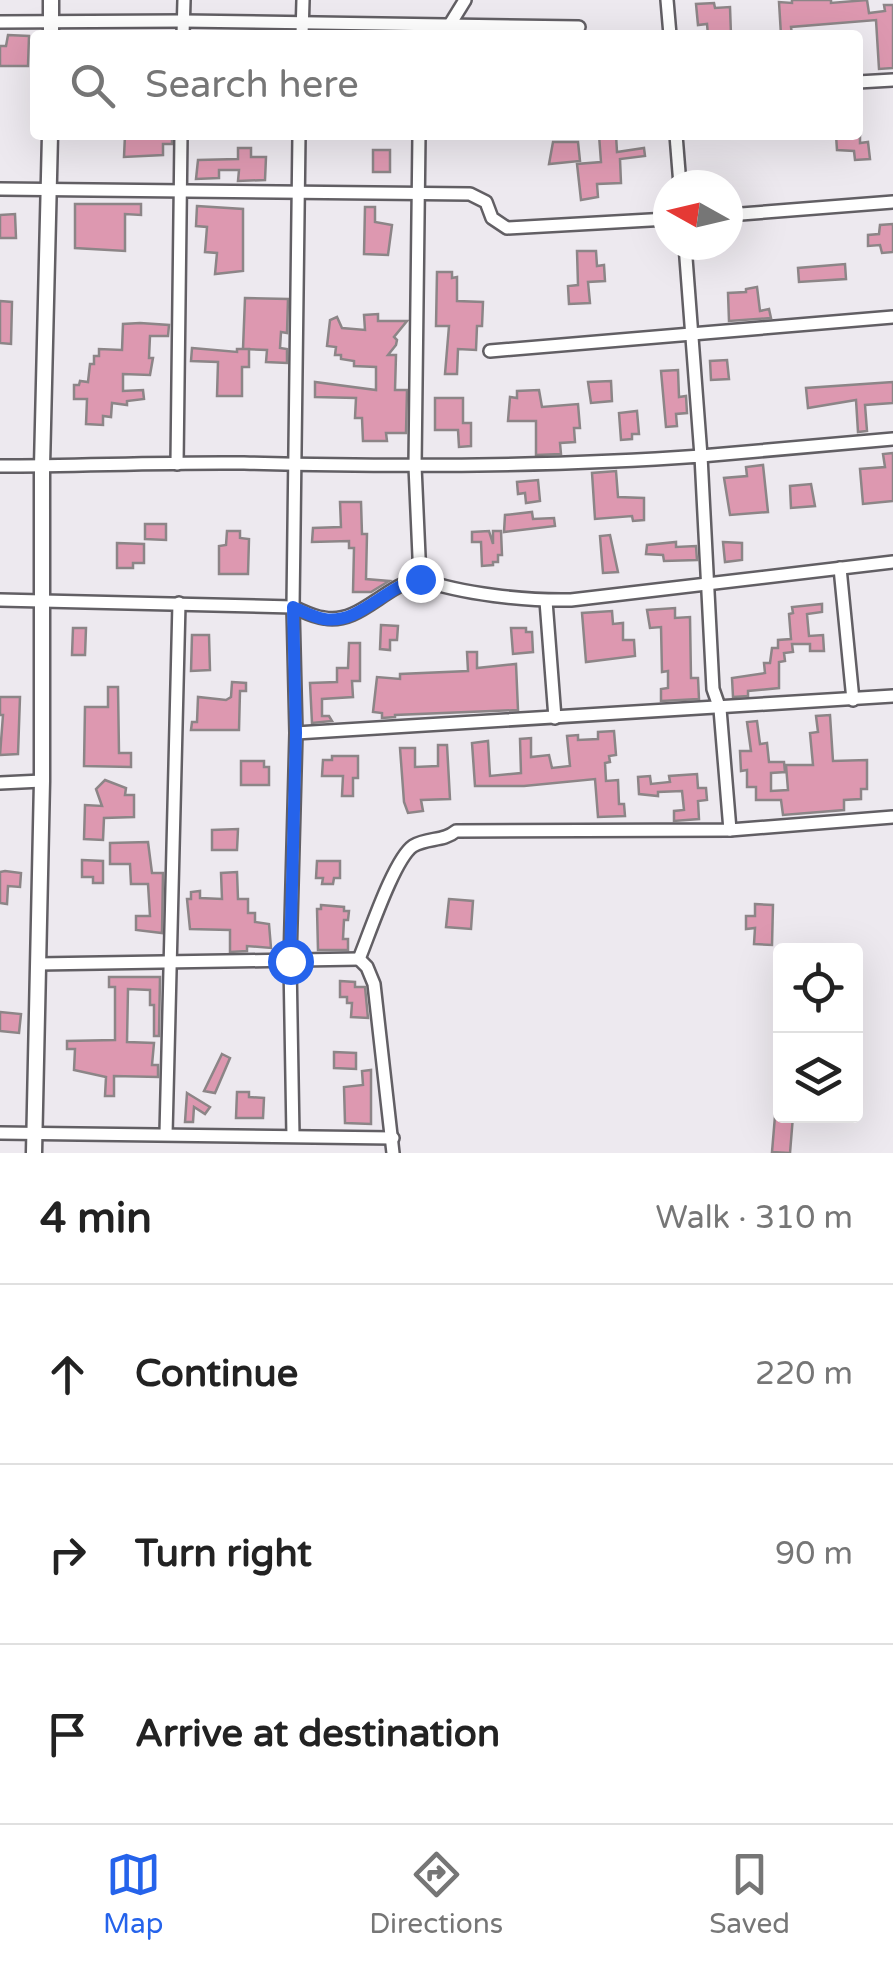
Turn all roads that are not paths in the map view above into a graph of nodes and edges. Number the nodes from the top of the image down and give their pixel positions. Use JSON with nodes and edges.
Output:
{"nodes":[{"id":1,"x":51,"y":0,"type":"edge"},
{"id":2,"x":184,"y":0,"type":"edge"},
{"id":3,"x":303,"y":0,"type":"edge"},
{"id":4,"x":465,"y":0,"type":"edge"},
{"id":5,"x":667,"y":0,"type":"edge"},
{"id":6,"x":183,"y":21,"type":"junction"},
{"id":7,"x":0,"y":22,"type":"edge"},
{"id":8,"x":450,"y":26,"type":"junction"},
{"id":9,"x":579,"y":27,"type":"dead end"},
{"id":10,"x":51,"y":28,"type":"edge"},
{"id":11,"x":182,"y":30,"type":"edge"},
{"id":12,"x":302,"y":30,"type":"edge"},
{"id":13,"x":420,"y":30,"type":"edge"},
{"id":14,"x":670,"y":30,"type":"edge"},
{"id":15,"x":893,"y":80,"type":"edge"},
{"id":16,"x":863,"y":82,"type":"edge"},
{"id":17,"x":50,"y":140,"type":"edge"},
{"id":18,"x":181,"y":140,"type":"edge"},
{"id":19,"x":300,"y":140,"type":"edge"},
{"id":20,"x":419,"y":140,"type":"edge"},
{"id":21,"x":676,"y":140,"type":"edge"},
{"id":22,"x":679,"y":170,"type":"edge"},
{"id":23,"x":51,"y":188,"type":"junction"},
{"id":24,"x":0,"y":189,"type":"edge"},
{"id":25,"x":298,"y":190,"type":"junction"},
{"id":26,"x":180,"y":192,"type":"junction"},
{"id":27,"x":418,"y":193,"type":"junction"},
{"id":28,"x":893,"y":202,"type":"edge"},
{"id":29,"x":743,"y":214,"type":"edge"},
{"id":30,"x":653,"y":220,"type":"edge"},
{"id":31,"x":686,"y":260,"type":"edge"},
{"id":32,"x":893,"y":318,"type":"edge"},
{"id":33,"x":693,"y":334,"type":"junction"},
{"id":34,"x":490,"y":350,"type":"dead end"},
{"id":35,"x":893,"y":439,"type":"edge"},
{"id":36,"x":701,"y":456,"type":"junction"},
{"id":37,"x":177,"y":464,"type":"junction"},
{"id":38,"x":0,"y":466,"type":"edge"},
{"id":39,"x":42,"y":466,"type":"junction"},
{"id":40,"x":295,"y":466,"type":"junction"},
{"id":41,"x":415,"y":466,"type":"junction"},
{"id":42,"x":893,"y":562,"type":"edge"},
{"id":43,"x":840,"y":568,"type":"junction"},
{"id":44,"x":420,"y":579,"type":"junction"},
{"id":45,"x":707,"y":582,"type":"junction"},
{"id":46,"x":0,"y":600,"type":"edge"},
{"id":47,"x":40,"y":601,"type":"junction"},
{"id":48,"x":546,"y":601,"type":"junction"},
{"id":49,"x":179,"y":603,"type":"junction"},
{"id":50,"x":293,"y":607,"type":"junction"},
{"id":51,"x":893,"y":696,"type":"edge"},
{"id":52,"x":853,"y":700,"type":"junction"},
{"id":53,"x":720,"y":708,"type":"junction"},
{"id":54,"x":555,"y":718,"type":"junction"},
{"id":55,"x":296,"y":733,"type":"junction"},
{"id":56,"x":42,"y":781,"type":"junction"},
{"id":57,"x":0,"y":783,"type":"edge"},
{"id":58,"x":893,"y":816,"type":"edge"},
{"id":59,"x":730,"y":830,"type":"junction"},
{"id":60,"x":359,"y":959,"type":"junction"},
{"id":61,"x":290,"y":961,"type":"junction"},
{"id":62,"x":170,"y":962,"type":"junction"},
{"id":63,"x":38,"y":964,"type":"junction"},
{"id":64,"x":0,"y":1133,"type":"edge"},
{"id":65,"x":34,"y":1133,"type":"junction"},
{"id":66,"x":166,"y":1134,"type":"junction"},
{"id":67,"x":293,"y":1136,"type":"junction"},
{"id":68,"x":392,"y":1138,"type":"junction"},
{"id":69,"x":34,"y":1153,"type":"edge"},
{"id":70,"x":393,"y":1153,"type":"edge"}],
"edges":[{"from":1,"to":10,"type":"street"},
{"from":2,"to":6,"type":"street"},
{"from":3,"to":12,"type":"street"},
{"from":4,"to":8,"type":"street"},
{"from":5,"to":14,"type":"street"},
{"from":6,"to":10,"type":"street"},
{"from":6,"to":11,"type":"street"},
{"from":6,"to":12,"type":"street"},
{"from":7,"to":10,"type":"street"},
{"from":8,"to":9,"type":"street"},
{"from":8,"to":13,"type":"street"},
{"from":12,"to":13,"type":"street"},
{"from":15,"to":16,"type":"street"},
{"from":17,"to":23,"type":"street"},
{"from":18,"to":26,"type":"street"},
{"from":19,"to":25,"type":"street"},
{"from":20,"to":27,"type":"street"},
{"from":21,"to":22,"type":"street"},
{"from":23,"to":24,"type":"street"},
{"from":23,"to":26,"type":"street"},
{"from":23,"to":39,"type":"street"},
{"from":25,"to":26,"type":"street"},
{"from":25,"to":27,"type":"street"},
{"from":25,"to":40,"type":"street"},
{"from":26,"to":37,"type":"street"},
{"from":27,"to":30,"type":"street"},
{"from":27,"to":41,"type":"street"},
{"from":28,"to":29,"type":"street"},
{"from":31,"to":33,"type":"street"},
{"from":32,"to":33,"type":"street"},
{"from":33,"to":34,"type":"street"},
{"from":33,"to":36,"type":"street"},
{"from":35,"to":36,"type":"street"},
{"from":36,"to":41,"type":"street"},
{"from":36,"to":45,"type":"street"},
{"from":37,"to":39,"type":"street"},
{"from":37,"to":40,"type":"street"},
{"from":38,"to":39,"type":"street"},
{"from":39,"to":47,"type":"street"},
{"from":40,"to":41,"type":"street"},
{"from":40,"to":50,"type":"street"},
{"from":41,"to":44,"type":"street"},
{"from":42,"to":43,"type":"street"},
{"from":43,"to":45,"type":"street"},
{"from":43,"to":52,"type":"street"},
{"from":44,"to":48,"type":"street"},
{"from":44,"to":50,"type":"street"},
{"from":45,"to":48,"type":"street"},
{"from":45,"to":53,"type":"street"},
{"from":46,"to":47,"type":"street"},
{"from":47,"to":49,"type":"street"},
{"from":47,"to":56,"type":"street"},
{"from":48,"to":54,"type":"street"},
{"from":49,"to":50,"type":"street"},
{"from":49,"to":62,"type":"street"},
{"from":50,"to":55,"type":"street"},
{"from":51,"to":52,"type":"street"},
{"from":52,"to":53,"type":"street"},
{"from":53,"to":54,"type":"street"},
{"from":53,"to":59,"type":"street"},
{"from":54,"to":55,"type":"street"},
{"from":55,"to":61,"type":"street"},
{"from":56,"to":57,"type":"street"},
{"from":56,"to":63,"type":"street"},
{"from":58,"to":59,"type":"street"},
{"from":59,"to":60,"type":"street"},
{"from":60,"to":61,"type":"street"},
{"from":60,"to":68,"type":"street"},
{"from":61,"to":62,"type":"street"},
{"from":61,"to":67,"type":"street"},
{"from":62,"to":63,"type":"street"},
{"from":62,"to":66,"type":"street"},
{"from":63,"to":65,"type":"street"},
{"from":64,"to":65,"type":"street"},
{"from":65,"to":66,"type":"street"},
{"from":65,"to":69,"type":"street"},
{"from":66,"to":67,"type":"street"},
{"from":67,"to":68,"type":"street"},
{"from":68,"to":70,"type":"street"}]}
